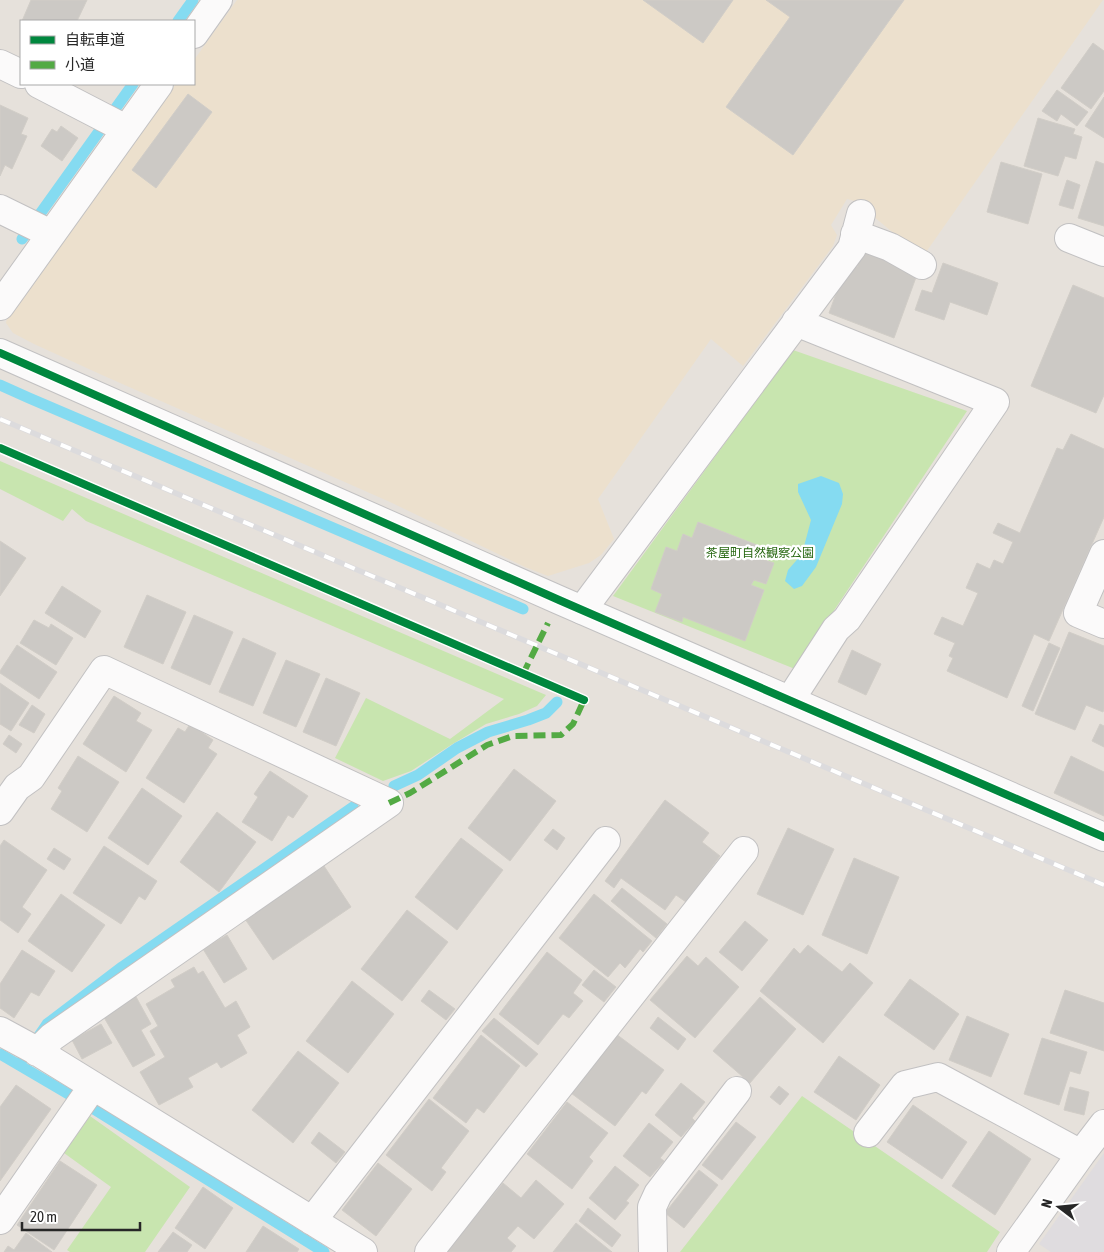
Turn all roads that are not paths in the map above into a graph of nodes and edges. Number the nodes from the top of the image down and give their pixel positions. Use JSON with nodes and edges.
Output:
{"nodes":[{"id":1,"x":218,"y":0,"type":"edge"},
{"id":2,"x":195,"y":33,"type":"edge"},
{"id":3,"x":0,"y":64,"type":"edge"},
{"id":4,"x":20,"y":74,"type":"edge"},
{"id":5,"x":41,"y":85,"type":"edge"},
{"id":6,"x":157,"y":85,"type":"edge"},
{"id":7,"x":113,"y":122,"type":"junction"},
{"id":8,"x":29,"y":223,"type":"edge"},
{"id":9,"x":1069,"y":238,"type":"dead end"},
{"id":10,"x":1104,"y":252,"type":"edge"},
{"id":11,"x":922,"y":264,"type":"dead end"},
{"id":12,"x":0,"y":306,"type":"edge"},
{"id":13,"x":796,"y":322,"type":"junction"},
{"id":14,"x":0,"y":353,"type":"edge"},
{"id":15,"x":1104,"y":554,"type":"edge"},
{"id":16,"x":582,"y":610,"type":"junction"},
{"id":17,"x":1104,"y":624,"type":"edge"},
{"id":18,"x":790,"y":700,"type":"junction"},
{"id":19,"x":0,"y":811,"type":"edge"},
{"id":20,"x":1104,"y":838,"type":"edge"},
{"id":21,"x":606,"y":841,"type":"dead end"},
{"id":22,"x":744,"y":851,"type":"dead end"},
{"id":23,"x":0,"y":1031,"type":"edge"},
{"id":24,"x":32,"y":1049,"type":"junction"},
{"id":25,"x":737,"y":1091,"type":"dead end"},
{"id":26,"x":86,"y":1097,"type":"junction"},
{"id":27,"x":1104,"y":1124,"type":"edge"},
{"id":28,"x":868,"y":1133,"type":"dead end"},
{"id":29,"x":1081,"y":1154,"type":"junction"},
{"id":30,"x":0,"y":1220,"type":"edge"},
{"id":31,"x":312,"y":1221,"type":"junction"},
{"id":32,"x":1020,"y":1249,"type":"edge"},
{"id":33,"x":354,"y":1250,"type":"edge"},
{"id":34,"x":430,"y":1252,"type":"edge"},
{"id":35,"x":653,"y":1252,"type":"edge"}],
"edges":[{"from":1,"to":2,"type":"street"},
{"from":3,"to":4,"type":"street"},
{"from":5,"to":7,"type":"street"},
{"from":6,"to":7,"type":"street"},
{"from":7,"to":8,"type":"street"},
{"from":8,"to":12,"type":"street"},
{"from":9,"to":10,"type":"street"},
{"from":11,"to":13,"type":"street"},
{"from":13,"to":16,"type":"street"},
{"from":13,"to":18,"type":"street"},
{"from":14,"to":16,"type":"street"},
{"from":15,"to":17,"type":"street"},
{"from":16,"to":18,"type":"street"},
{"from":18,"to":20,"type":"street"},
{"from":19,"to":24,"type":"street"},
{"from":21,"to":31,"type":"street"},
{"from":22,"to":34,"type":"street"},
{"from":23,"to":24,"type":"street"},
{"from":24,"to":26,"type":"street"},
{"from":25,"to":35,"type":"street"},
{"from":26,"to":30,"type":"street"},
{"from":26,"to":31,"type":"street"},
{"from":27,"to":29,"type":"street"},
{"from":28,"to":29,"type":"street"},
{"from":29,"to":32,"type":"street"},
{"from":31,"to":33,"type":"street"}]}
